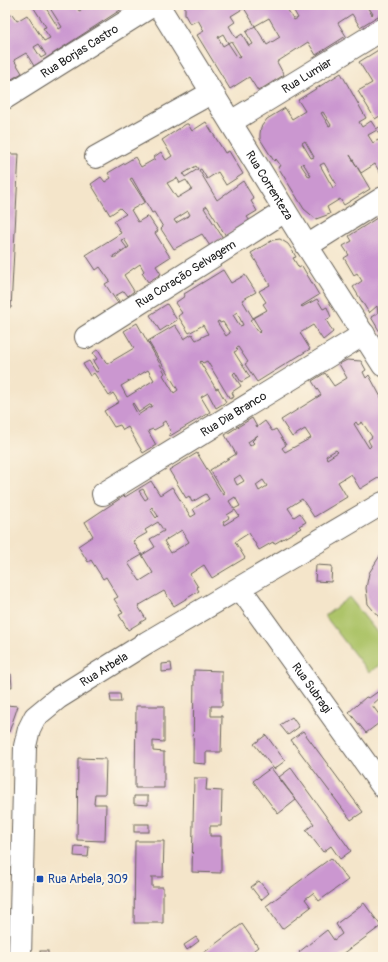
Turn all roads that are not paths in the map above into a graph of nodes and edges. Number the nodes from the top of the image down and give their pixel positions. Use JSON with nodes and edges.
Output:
{"nodes":[{"id":1,"x":153,"y":5,"type":"edge"},
{"id":2,"x":158,"y":5,"type":"edge"},
{"id":3,"x":383,"y":29,"type":"edge"},
{"id":4,"x":212,"y":93,"type":"junction"},
{"id":5,"x":5,"y":98,"type":"edge"},
{"id":6,"x":231,"y":122,"type":"junction"},
{"id":7,"x":96,"y":157,"type":"dead end"},
{"id":8,"x":383,"y":198,"type":"edge"},
{"id":9,"x":285,"y":211,"type":"junction"},
{"id":10,"x":307,"y":246,"type":"junction"},
{"id":11,"x":364,"y":334,"type":"junction"},
{"id":12,"x":86,"y":337,"type":"dead end"},
{"id":13,"x":383,"y":365,"type":"edge"},
{"id":14,"x":103,"y":494,"type":"dead end"},
{"id":15,"x":383,"y":503,"type":"edge"},
{"id":16,"x":240,"y":588,"type":"junction"},
{"id":17,"x":383,"y":787,"type":"edge"},
{"id":18,"x":20,"y":957,"type":"edge"}],
"edges":[{"from":1,"to":5,"type":"street","name":"Rua Borjas Castro"},
{"from":2,"to":4,"type":"street","name":"Rua Correnteza"},
{"from":3,"to":6,"type":"street","name":"Rua Lumiar"},
{"from":4,"to":6,"type":"street","name":"Rua Correnteza"},
{"from":4,"to":7,"type":"street"},
{"from":6,"to":9,"type":"street","name":"Rua Correnteza"},
{"from":8,"to":10,"type":"street"},
{"from":9,"to":10,"type":"street","name":"Rua Correnteza"},
{"from":9,"to":12,"type":"street","name":"Rua Coração Selvagem"},
{"from":10,"to":11,"type":"street","name":"Rua Correnteza"},
{"from":11,"to":13,"type":"street","name":"Rua Correnteza"},
{"from":11,"to":14,"type":"street","name":"Rua Dia Branco"},
{"from":15,"to":16,"type":"street","name":"Rua Arbela"},
{"from":16,"to":17,"type":"street","name":"Rua Subragi"},
{"from":16,"to":18,"type":"street","name":"Rua Arbela"}]}
